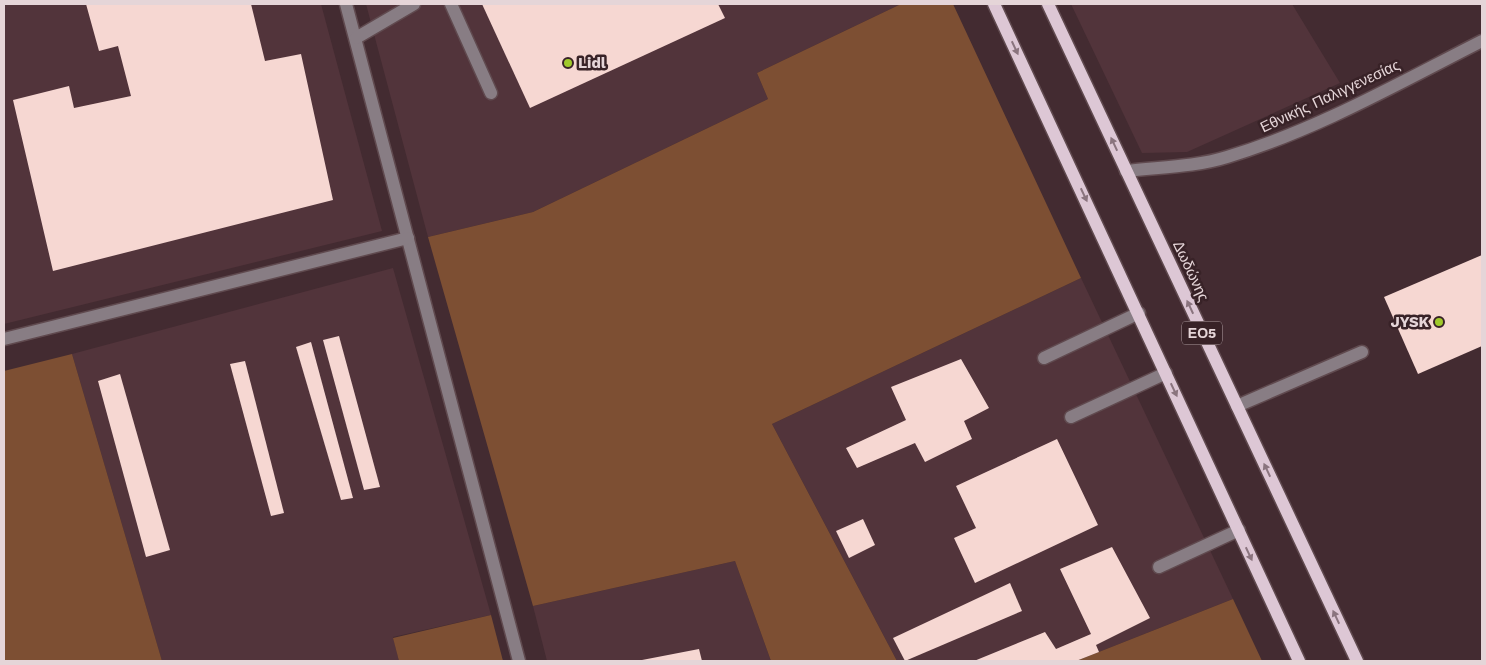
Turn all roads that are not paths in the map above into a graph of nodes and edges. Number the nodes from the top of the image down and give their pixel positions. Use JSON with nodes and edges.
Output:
{"nodes":[{"id":1,"x":346,"y":4,"type":"edge"},
{"id":2,"x":414,"y":4,"type":"edge"},
{"id":3,"x":451,"y":4,"type":"edge"},
{"id":4,"x":994,"y":4,"type":"edge"},
{"id":5,"x":1048,"y":4,"type":"edge"},
{"id":6,"x":356,"y":38,"type":"junction"},
{"id":7,"x":1482,"y":41,"type":"edge"},
{"id":8,"x":491,"y":92,"type":"dead end"},
{"id":9,"x":1126,"y":171,"type":"junction"},
{"id":10,"x":408,"y":238,"type":"junction"},
{"id":11,"x":1139,"y":314,"type":"junction"},
{"id":12,"x":4,"y":339,"type":"edge"},
{"id":13,"x":1362,"y":352,"type":"dead end"},
{"id":14,"x":1044,"y":358,"type":"dead end"},
{"id":15,"x":1166,"y":373,"type":"junction"},
{"id":16,"x":1237,"y":406,"type":"junction"},
{"id":17,"x":1071,"y":417,"type":"dead end"},
{"id":18,"x":1238,"y":530,"type":"junction"},
{"id":19,"x":1159,"y":567,"type":"dead end"},
{"id":20,"x":519,"y":661,"type":"edge"},
{"id":21,"x":1299,"y":661,"type":"edge"},
{"id":22,"x":1357,"y":661,"type":"edge"}],
"edges":[{"from":1,"to":6,"type":"street"},
{"from":2,"to":6,"type":"street"},
{"from":3,"to":8,"type":"street"},
{"from":4,"to":11,"type":"main road","one_way":true},
{"from":9,"to":5,"type":"main road","name":"Δωδώνης","number":"ΕΟ5","one_way":true},
{"from":6,"to":10,"type":"street"},
{"from":7,"to":9,"type":"street","name":"Εθνικής Παλιγγενεσίας"},
{"from":16,"to":9,"type":"main road","name":"Δωδώνης","number":"ΕΟ5","one_way":true},
{"from":10,"to":12,"type":"street"},
{"from":10,"to":20,"type":"street"},
{"from":11,"to":14,"type":"street"},
{"from":11,"to":15,"type":"main road"},
{"from":13,"to":16,"type":"street"},
{"from":15,"to":17,"type":"street"},
{"from":15,"to":18,"type":"main road","one_way":true},
{"from":22,"to":16,"type":"main road","name":"Δωδώνης","number":"ΕΟ5","one_way":true},
{"from":18,"to":19,"type":"street"},
{"from":18,"to":21,"type":"main road","one_way":true}]}
